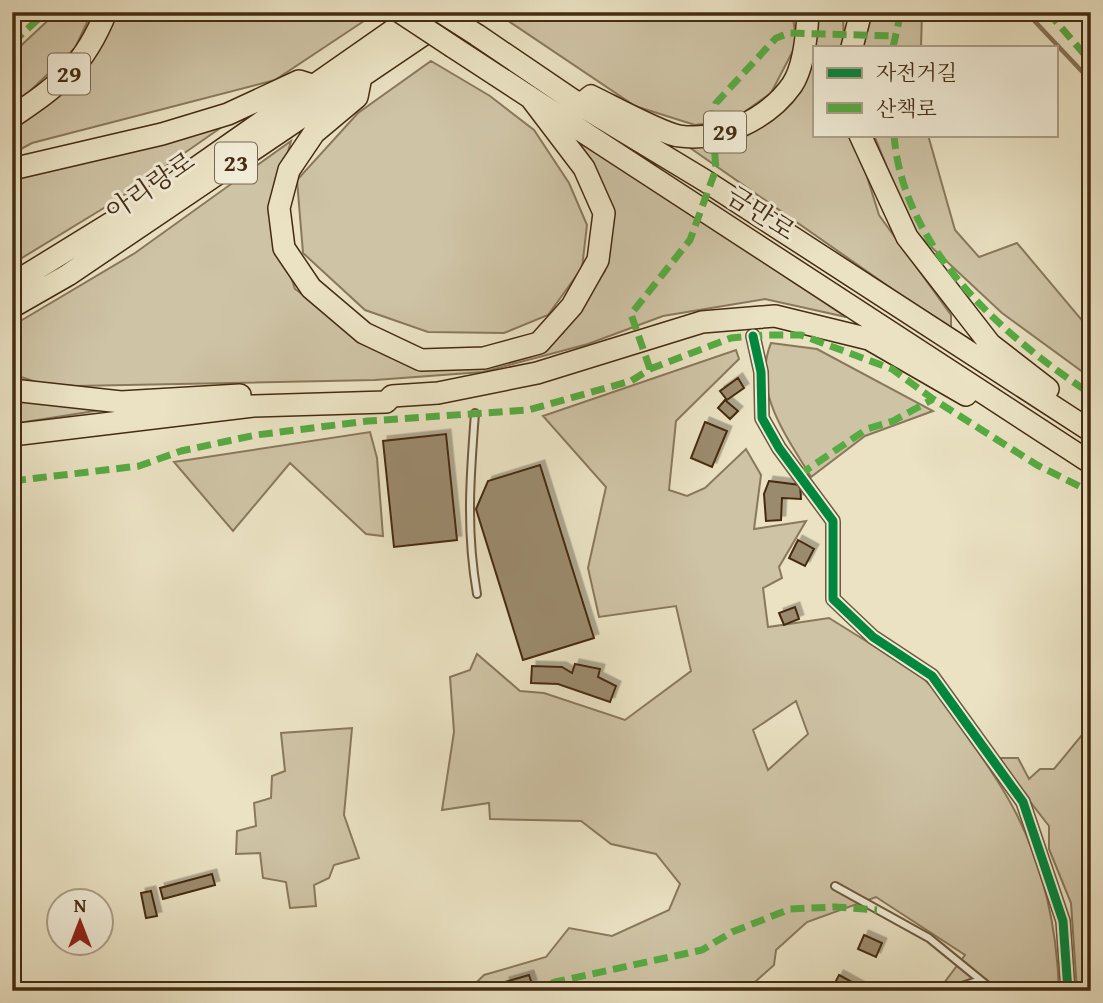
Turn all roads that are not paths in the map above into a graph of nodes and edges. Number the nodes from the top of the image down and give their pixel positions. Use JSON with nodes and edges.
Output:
{"nodes":[{"id":1,"x":106,"y":12,"type":"edge"},
{"id":2,"x":400,"y":12,"type":"edge"},
{"id":3,"x":419,"y":12,"type":"edge"},
{"id":4,"x":441,"y":12,"type":"edge"},
{"id":5,"x":455,"y":12,"type":"edge"},
{"id":6,"x":808,"y":12,"type":"edge"},
{"id":7,"x":851,"y":12,"type":"edge"},
{"id":8,"x":861,"y":12,"type":"edge"},
{"id":9,"x":852,"y":45,"type":"edge"},
{"id":10,"x":361,"y":78,"type":"junction"},
{"id":11,"x":315,"y":86,"type":"junction"},
{"id":12,"x":530,"y":97,"type":"junction"},
{"id":13,"x":580,"y":105,"type":"junction"},
{"id":14,"x":12,"y":117,"type":"edge"},
{"id":15,"x":860,"y":136,"type":"edge"},
{"id":16,"x":12,"y":169,"type":"edge"},
{"id":17,"x":12,"y":284,"type":"edge"},
{"id":18,"x":12,"y":307,"type":"edge"},
{"id":19,"x":753,"y":336,"type":"dead end"},
{"id":20,"x":973,"y":386,"type":"junction"},
{"id":21,"x":12,"y":390,"type":"edge"},
{"id":22,"x":392,"y":396,"type":"junction"},
{"id":23,"x":475,"y":413,"type":"dead end"},
{"id":24,"x":1072,"y":419,"type":"junction"},
{"id":25,"x":1091,"y":431,"type":"edge"},
{"id":26,"x":12,"y":435,"type":"edge"},
{"id":27,"x":1091,"y":463,"type":"edge"},
{"id":28,"x":478,"y":594,"type":"dead end"},
{"id":29,"x":835,"y":886,"type":"dead end"},
{"id":30,"x":980,"y":979,"type":"junction"},
{"id":31,"x":947,"y":991,"type":"edge"},
{"id":32,"x":994,"y":991,"type":"edge"},
{"id":33,"x":1068,"y":991,"type":"edge"}],
"edges":[{"from":1,"to":14,"type":"highway","number":"29"},
{"from":2,"to":12,"type":"highway","name":"금만로","bridge":true},
{"from":3,"to":11,"type":"highway","name":"아리랑로","number":"23"},
{"from":4,"to":13,"type":"highway","name":"금만로","bridge":true},
{"from":5,"to":10,"type":"highway","name":"아리랑로","number":"23"},
{"from":6,"to":13,"type":"highway","number":"29"},
{"from":7,"to":9,"type":"highway"},
{"from":8,"to":9,"type":"highway"},
{"from":10,"to":12,"type":"highway"},
{"from":10,"to":18,"type":"highway","name":"아리랑로","number":"23"},
{"from":11,"to":16,"type":"highway"},
{"from":11,"to":17,"type":"highway","name":"아리랑로","number":"23"},
{"from":12,"to":20,"type":"highway","name":"금만로"},
{"from":13,"to":24,"type":"highway","name":"금만로"},
{"from":15,"to":24,"type":"highway"},
{"from":19,"to":33,"type":"street"},
{"from":20,"to":22,"type":"highway"},
{"from":20,"to":27,"type":"highway","name":"금만로"},
{"from":21,"to":22,"type":"highway"},
{"from":22,"to":26,"type":"highway"},
{"from":23,"to":28,"type":"lane"},
{"from":24,"to":25,"type":"highway","name":"금만로"},
{"from":29,"to":30,"type":"lane"},
{"from":30,"to":31,"type":"lane"},
{"from":30,"to":32,"type":"lane"}]}
